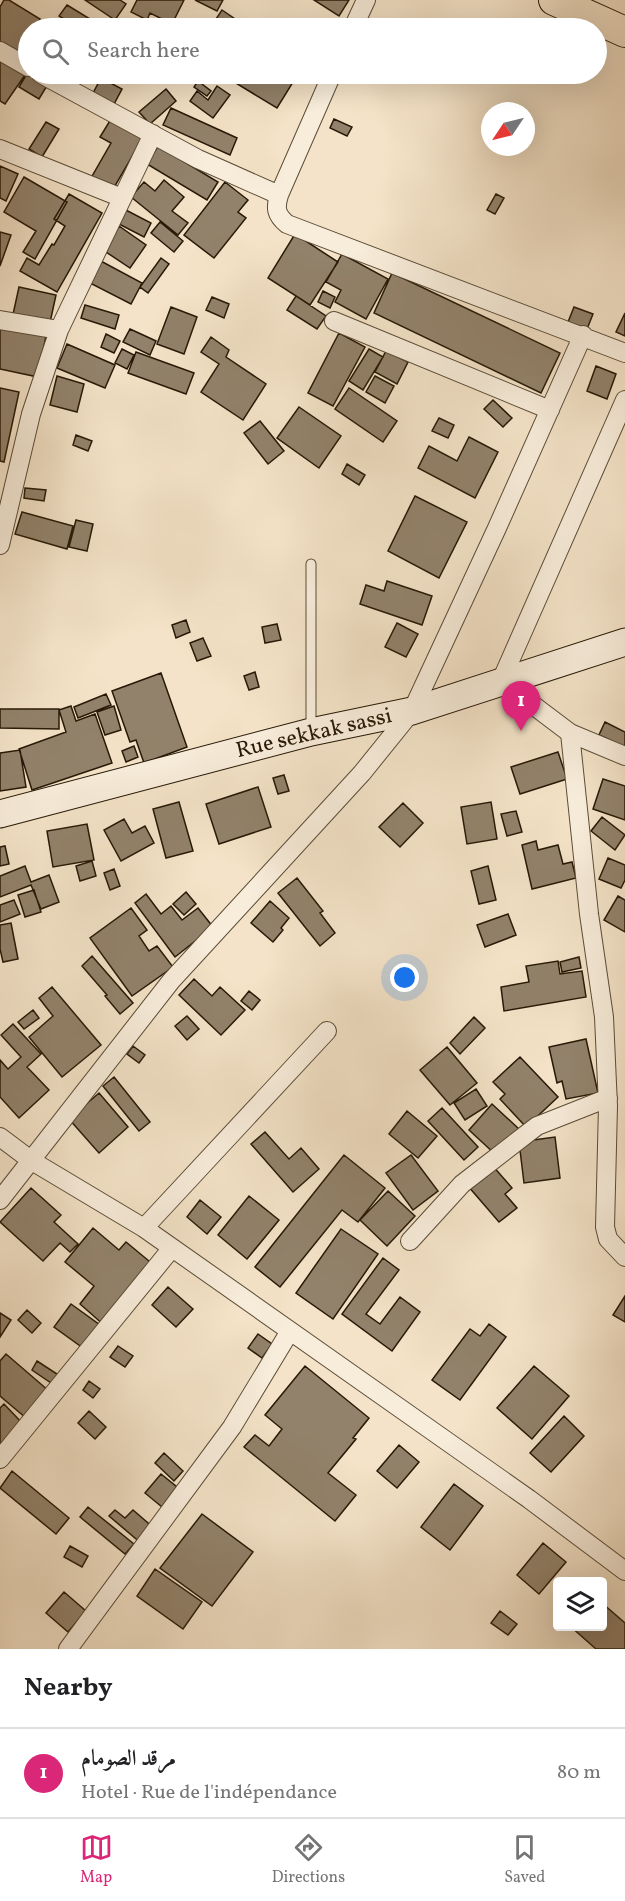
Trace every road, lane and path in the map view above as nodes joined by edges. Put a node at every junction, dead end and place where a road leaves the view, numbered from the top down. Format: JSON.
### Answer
{"nodes":[{"id":1,"x":366,"y":0,"type":"edge"},
{"id":2,"x":554,"y":0,"type":"edge"},
{"id":3,"x":358,"y":18,"type":"edge"},
{"id":4,"x":594,"y":18,"type":"edge"},
{"id":5,"x":607,"y":24,"type":"edge"},
{"id":6,"x":625,"y":32,"type":"edge"},
{"id":7,"x":0,"y":51,"type":"edge"},
{"id":8,"x":18,"y":61,"type":"edge"},
{"id":9,"x":60,"y":84,"type":"edge"},
{"id":10,"x":328,"y":84,"type":"edge"},
{"id":11,"x":153,"y":134,"type":"junction"},
{"id":12,"x":0,"y":149,"type":"edge"},
{"id":13,"x":279,"y":195,"type":"junction"},
{"id":14,"x":122,"y":198,"type":"junction"},
{"id":15,"x":0,"y":320,"type":"edge"},
{"id":16,"x":334,"y":321,"type":"dead end"},
{"id":17,"x":59,"y":330,"type":"junction"},
{"id":18,"x":583,"y":335,"type":"junction"},
{"id":19,"x":625,"y":353,"type":"edge"},
{"id":20,"x":625,"y":400,"type":"edge"},
{"id":21,"x":550,"y":410,"type":"junction"},
{"id":22,"x":0,"y":545,"type":"edge"},
{"id":23,"x":311,"y":564,"type":"dead end"},
{"id":24,"x":625,"y":642,"type":"edge"},
{"id":25,"x":501,"y":681,"type":"junction"},
{"id":26,"x":412,"y":711,"type":"junction"},
{"id":27,"x":311,"y":732,"type":"junction"},
{"id":28,"x":570,"y":733,"type":"junction"},
{"id":29,"x":625,"y":756,"type":"edge"},
{"id":30,"x":0,"y":814,"type":"edge"},
{"id":31,"x":327,"y":1031,"type":"dead end"},
{"id":32,"x":608,"y":1098,"type":"junction"},
{"id":33,"x":0,"y":1137,"type":"edge"},
{"id":34,"x":32,"y":1161,"type":"junction"},
{"id":35,"x":0,"y":1200,"type":"edge"},
{"id":36,"x":144,"y":1228,"type":"junction"},
{"id":37,"x":410,"y":1241,"type":"dead end"},
{"id":38,"x":172,"y":1248,"type":"junction"},
{"id":39,"x":625,"y":1257,"type":"edge"},
{"id":40,"x":290,"y":1331,"type":"junction"},
{"id":41,"x":0,"y":1459,"type":"edge"},
{"id":42,"x":625,"y":1571,"type":"edge"},
{"id":43,"x":68,"y":1649,"type":"edge"}],
"edges":[{"from":1,"to":3,"type":"street"},
{"from":2,"to":4,"type":"main road"},
{"from":5,"to":6,"type":"main road"},
{"from":7,"to":8,"type":"street"},
{"from":9,"to":11,"type":"street"},
{"from":10,"to":13,"type":"street"},
{"from":11,"to":13,"type":"street"},
{"from":11,"to":14,"type":"street"},
{"from":12,"to":14,"type":"street"},
{"from":13,"to":18,"type":"street"},
{"from":14,"to":17,"type":"street"},
{"from":15,"to":17,"type":"street"},
{"from":16,"to":21,"type":"street"},
{"from":17,"to":22,"type":"street"},
{"from":18,"to":19,"type":"street"},
{"from":18,"to":21,"type":"street"},
{"from":20,"to":25,"type":"street"},
{"from":21,"to":26,"type":"street"},
{"from":23,"to":27,"type":"lane"},
{"from":24,"to":25,"type":"street","name":"Rue sekkak sassi"},
{"from":25,"to":26,"type":"street","name":"Rue sekkak sassi"},
{"from":25,"to":28,"type":"street"},
{"from":26,"to":27,"type":"street","name":"Rue sekkak sassi"},
{"from":26,"to":34,"type":"street"},
{"from":27,"to":30,"type":"street","name":"Rue sekkak sassi"},
{"from":28,"to":29,"type":"street"},
{"from":28,"to":32,"type":"street"},
{"from":31,"to":36,"type":"street"},
{"from":32,"to":37,"type":"street"},
{"from":32,"to":39,"type":"street"},
{"from":33,"to":34,"type":"street"},
{"from":34,"to":35,"type":"street"},
{"from":34,"to":36,"type":"street"},
{"from":36,"to":38,"type":"street"},
{"from":38,"to":40,"type":"street"},
{"from":38,"to":41,"type":"street"},
{"from":40,"to":42,"type":"street"},
{"from":40,"to":43,"type":"street"}]}
